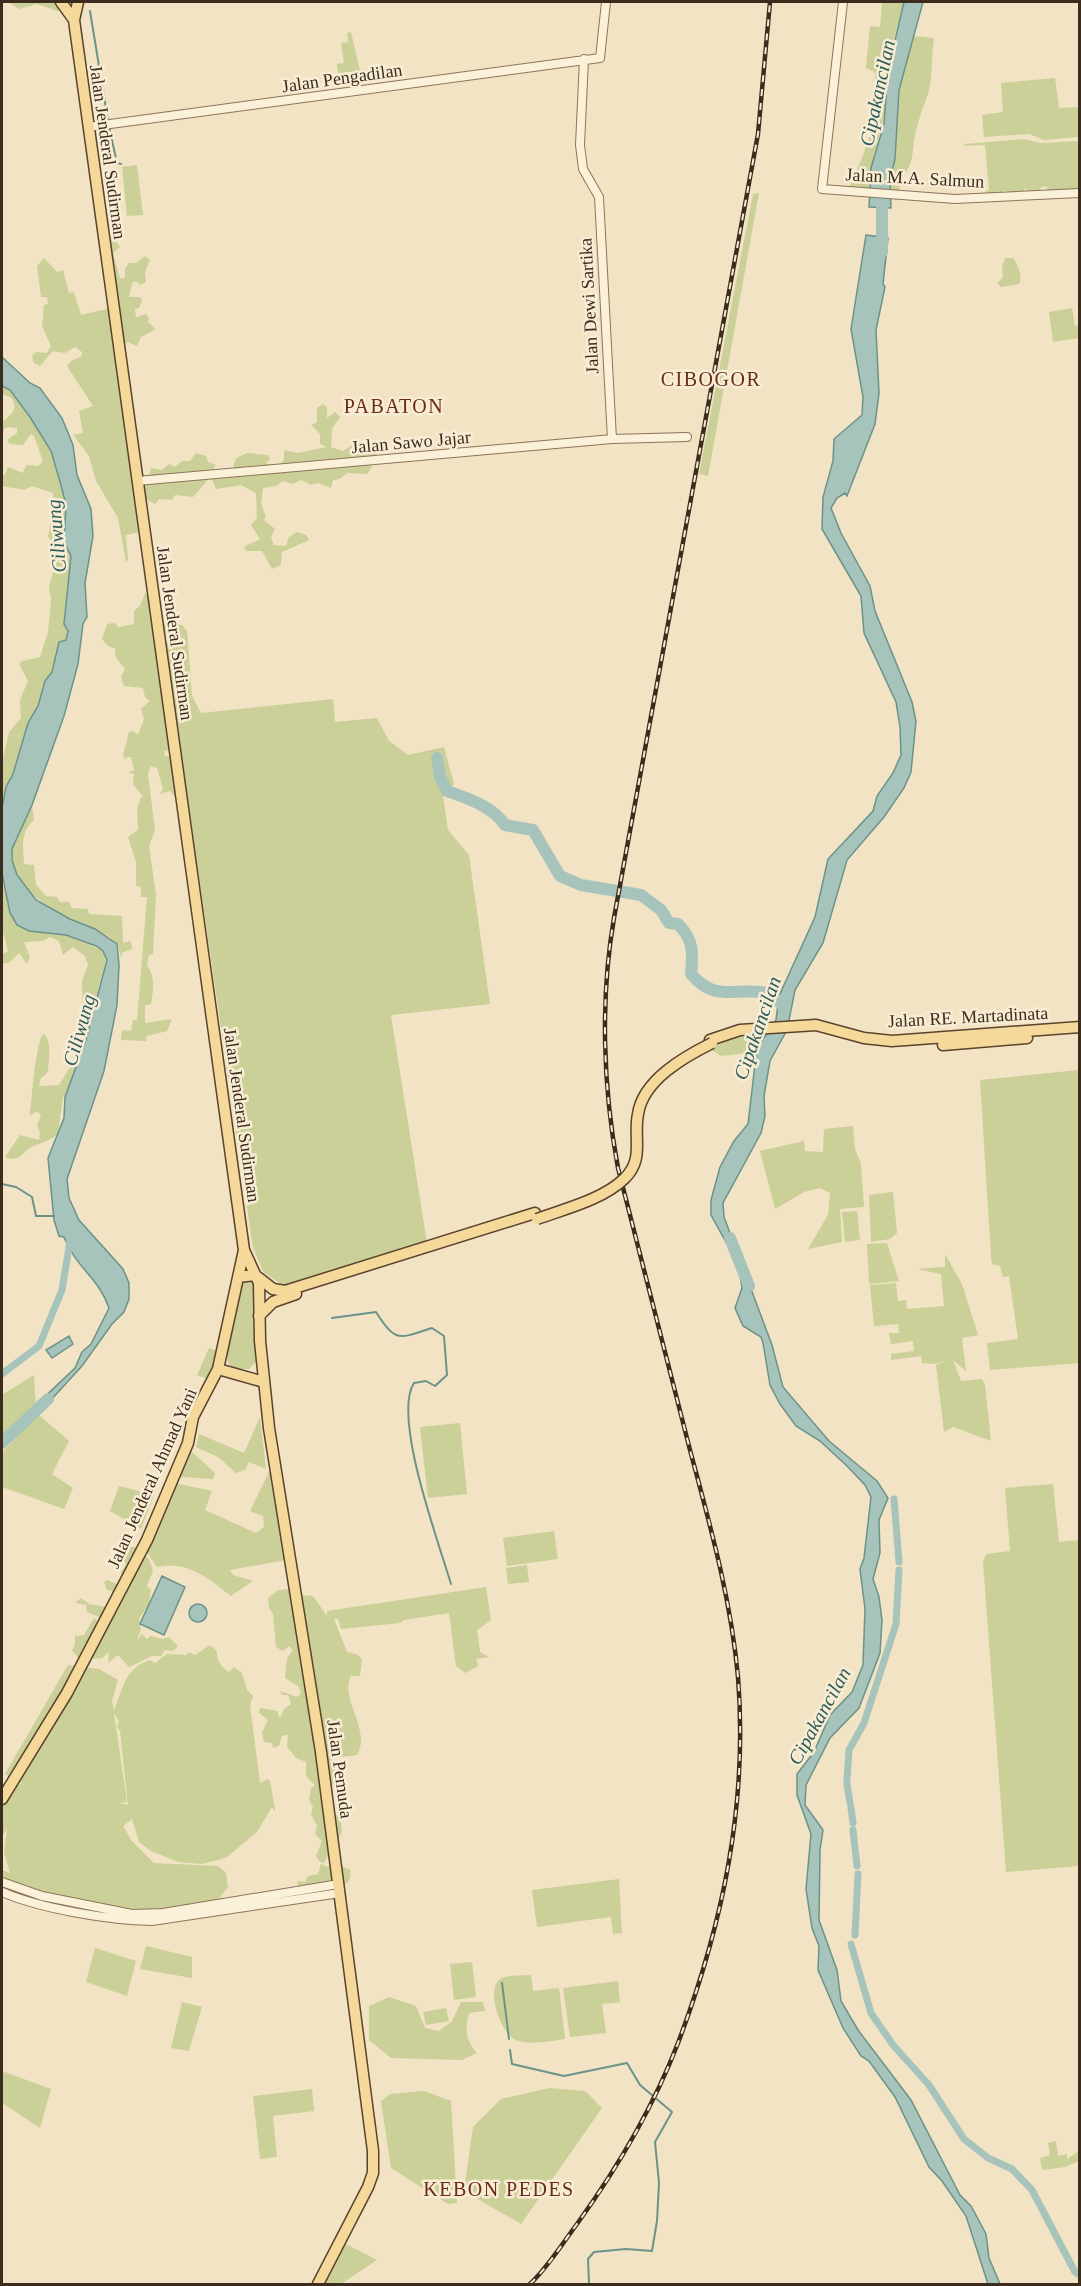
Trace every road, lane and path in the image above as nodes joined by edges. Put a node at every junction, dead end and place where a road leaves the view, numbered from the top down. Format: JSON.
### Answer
{"nodes":[{"id":1,"x":61,"y":2,"type":"edge"},
{"id":2,"x":78,"y":2,"type":"edge"},
{"id":3,"x":606,"y":2,"type":"edge"},
{"id":4,"x":843,"y":2,"type":"edge"},
{"id":5,"x":74,"y":20,"type":"junction"},
{"id":6,"x":584,"y":59,"type":"junction"},
{"id":7,"x":88,"y":127,"type":"junction"},
{"id":8,"x":1080,"y":193,"type":"edge"},
{"id":9,"x":687,"y":437,"type":"dead end"},
{"id":10,"x":612,"y":439,"type":"junction"},
{"id":11,"x":137,"y":481,"type":"junction"},
{"id":12,"x":1080,"y":1027,"type":"edge"},
{"id":13,"x":797,"y":1029,"type":"junction"},
{"id":14,"x":1080,"y":1033,"type":"edge"},
{"id":15,"x":433,"y":1249,"type":"junction"},
{"id":16,"x":244,"y":1250,"type":"junction"},
{"id":17,"x":238,"y":1277,"type":"junction"},
{"id":18,"x":257,"y":1277,"type":"junction"},
{"id":19,"x":259,"y":1316,"type":"junction"},
{"id":20,"x":218,"y":1369,"type":"junction"},
{"id":21,"x":264,"y":1382,"type":"junction"},
{"id":22,"x":2,"y":1799,"type":"edge"},
{"id":23,"x":2,"y":1882,"type":"edge"},
{"id":24,"x":339,"y":1888,"type":"junction"},
{"id":25,"x":2,"y":1892,"type":"edge"},
{"id":26,"x":41,"y":1900,"type":"junction"},
{"id":27,"x":318,"y":2284,"type":"edge"}],
"edges":[{"from":1,"to":5,"type":"main road"},
{"from":2,"to":5,"type":"main road"},
{"from":3,"to":6,"type":"street","name":"Jalan Pengadilan"},
{"from":4,"to":8,"type":"street","name":"Jalan M.A. Salmun"},
{"from":5,"to":7,"type":"main road","name":"Jalan Jenderal Sudirman"},
{"from":6,"to":7,"type":"street","name":"Jalan Pengadilan"},
{"from":6,"to":10,"type":"street","name":"Jalan Dewi Sartika"},
{"from":7,"to":11,"type":"main road","name":"Jalan Jenderal Sudirman"},
{"from":9,"to":10,"type":"street","name":"Jalan Sawo Jajar"},
{"from":10,"to":11,"type":"street","name":"Jalan Sawo Jajar"},
{"from":11,"to":16,"type":"main road","name":"Jalan Jenderal Sudirman"},
{"from":12,"to":13,"type":"main road","name":"Jalan RE. Martadinata"},
{"from":13,"to":14,"type":"main road","name":"Jalan RE. Martadinata"},
{"from":13,"to":15,"type":"main road","name":"Jalan RE. Martadinata","bridge":true},
{"from":15,"to":18,"type":"main road"},
{"from":15,"to":19,"type":"main road"},
{"from":16,"to":17,"type":"main road","name":"Jalan Jenderal Ahmad Yani"},
{"from":16,"to":18,"type":"main road","name":"Jalan Pemuda"},
{"from":17,"to":18,"type":"main road"},
{"from":17,"to":20,"type":"main road","name":"Jalan Jenderal Ahmad Yani"},
{"from":18,"to":19,"type":"main road","name":"Jalan Pemuda"},
{"from":19,"to":21,"type":"main road","name":"Jalan Pemuda"},
{"from":20,"to":21,"type":"main road"},
{"from":20,"to":22,"type":"main road","name":"Jalan Jenderal Ahmad Yani"},
{"from":21,"to":24,"type":"main road","name":"Jalan Pemuda"},
{"from":23,"to":26,"type":"street"},
{"from":24,"to":26,"type":"street"},
{"from":24,"to":27,"type":"main road","name":"Jalan Pemuda"},
{"from":25,"to":26,"type":"street"}]}
